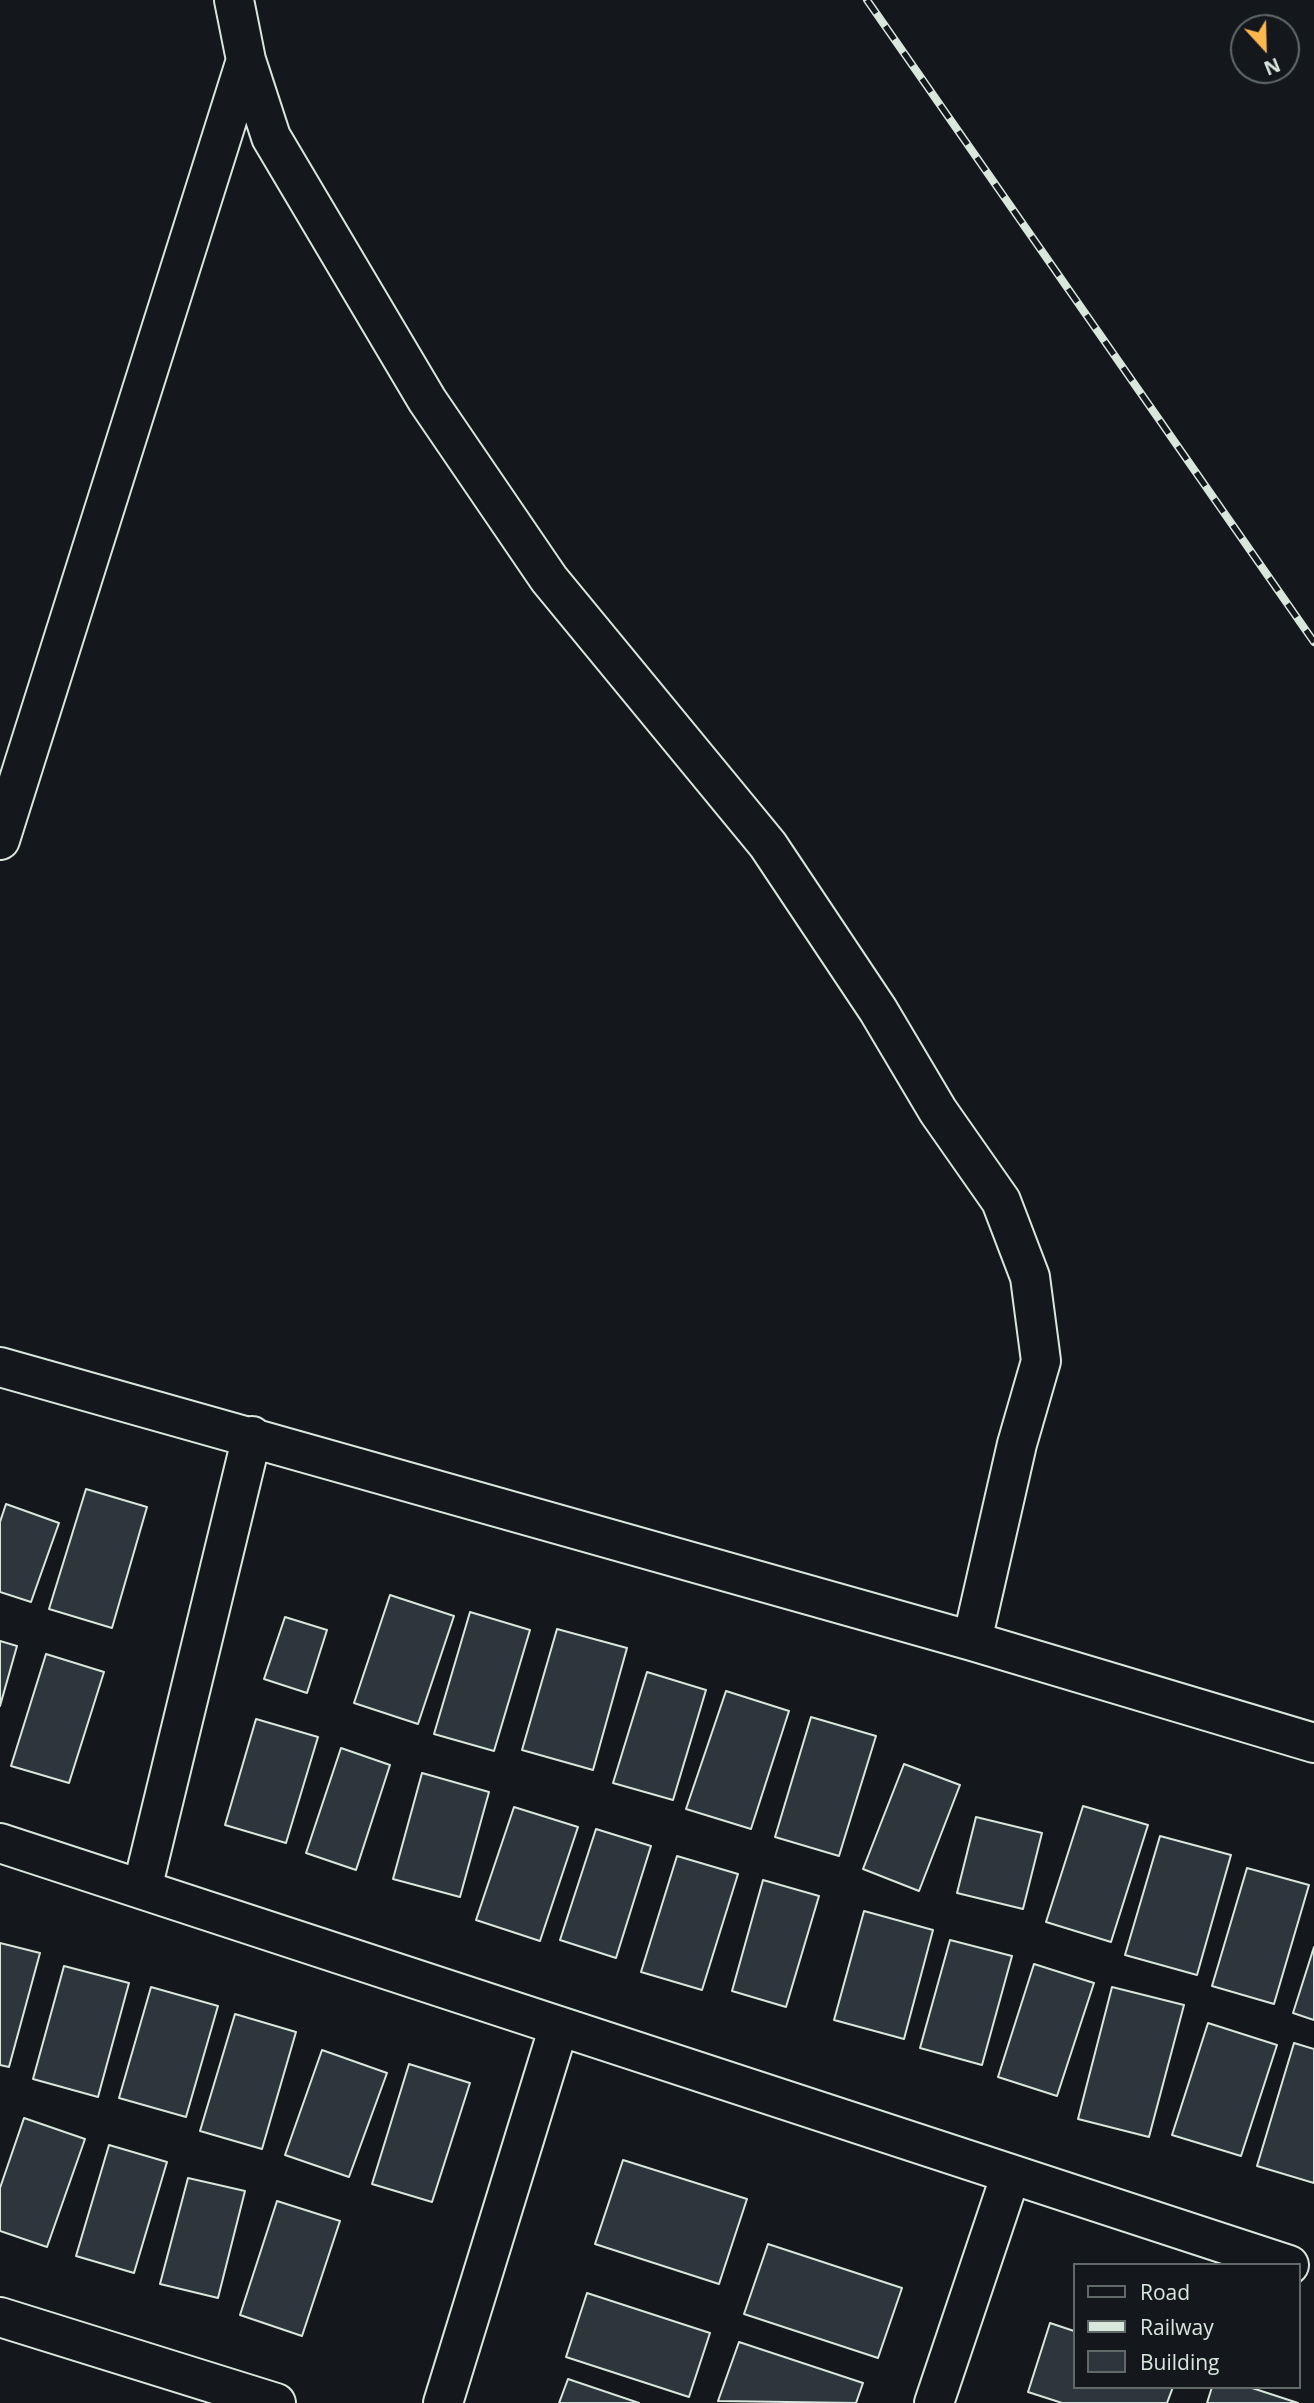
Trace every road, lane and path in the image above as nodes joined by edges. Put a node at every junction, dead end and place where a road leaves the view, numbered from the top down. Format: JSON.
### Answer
{"nodes":[{"id":1,"x":234,"y":0,"type":"edge"},
{"id":2,"x":246,"y":60,"type":"junction"},
{"id":3,"x":0,"y":840,"type":"edge"},
{"id":4,"x":0,"y":1367,"type":"edge"},
{"id":5,"x":252,"y":1436,"type":"junction"},
{"id":6,"x":972,"y":1641,"type":"junction"},
{"id":7,"x":1314,"y":1742,"type":"edge"},
{"id":8,"x":0,"y":1843,"type":"edge"},
{"id":9,"x":142,"y":1889,"type":"junction"},
{"id":10,"x":559,"y":2026,"type":"junction"},
{"id":11,"x":1011,"y":2174,"type":"junction"},
{"id":12,"x":1283,"y":2263,"type":"edge"},
{"id":13,"x":0,"y":2317,"type":"edge"},
{"id":14,"x":276,"y":2403,"type":"edge"},
{"id":15,"x":443,"y":2403,"type":"edge"},
{"id":16,"x":934,"y":2403,"type":"edge"}],
"edges":[{"from":1,"to":2,"type":"street"},
{"from":2,"to":3,"type":"street"},
{"from":2,"to":6,"type":"street"},
{"from":4,"to":5,"type":"street"},
{"from":5,"to":6,"type":"street"},
{"from":5,"to":9,"type":"street"},
{"from":6,"to":7,"type":"street"},
{"from":8,"to":9,"type":"street"},
{"from":9,"to":10,"type":"street"},
{"from":10,"to":11,"type":"street"},
{"from":10,"to":15,"type":"street"},
{"from":11,"to":12,"type":"street"},
{"from":11,"to":16,"type":"street"},
{"from":13,"to":14,"type":"street"}]}
